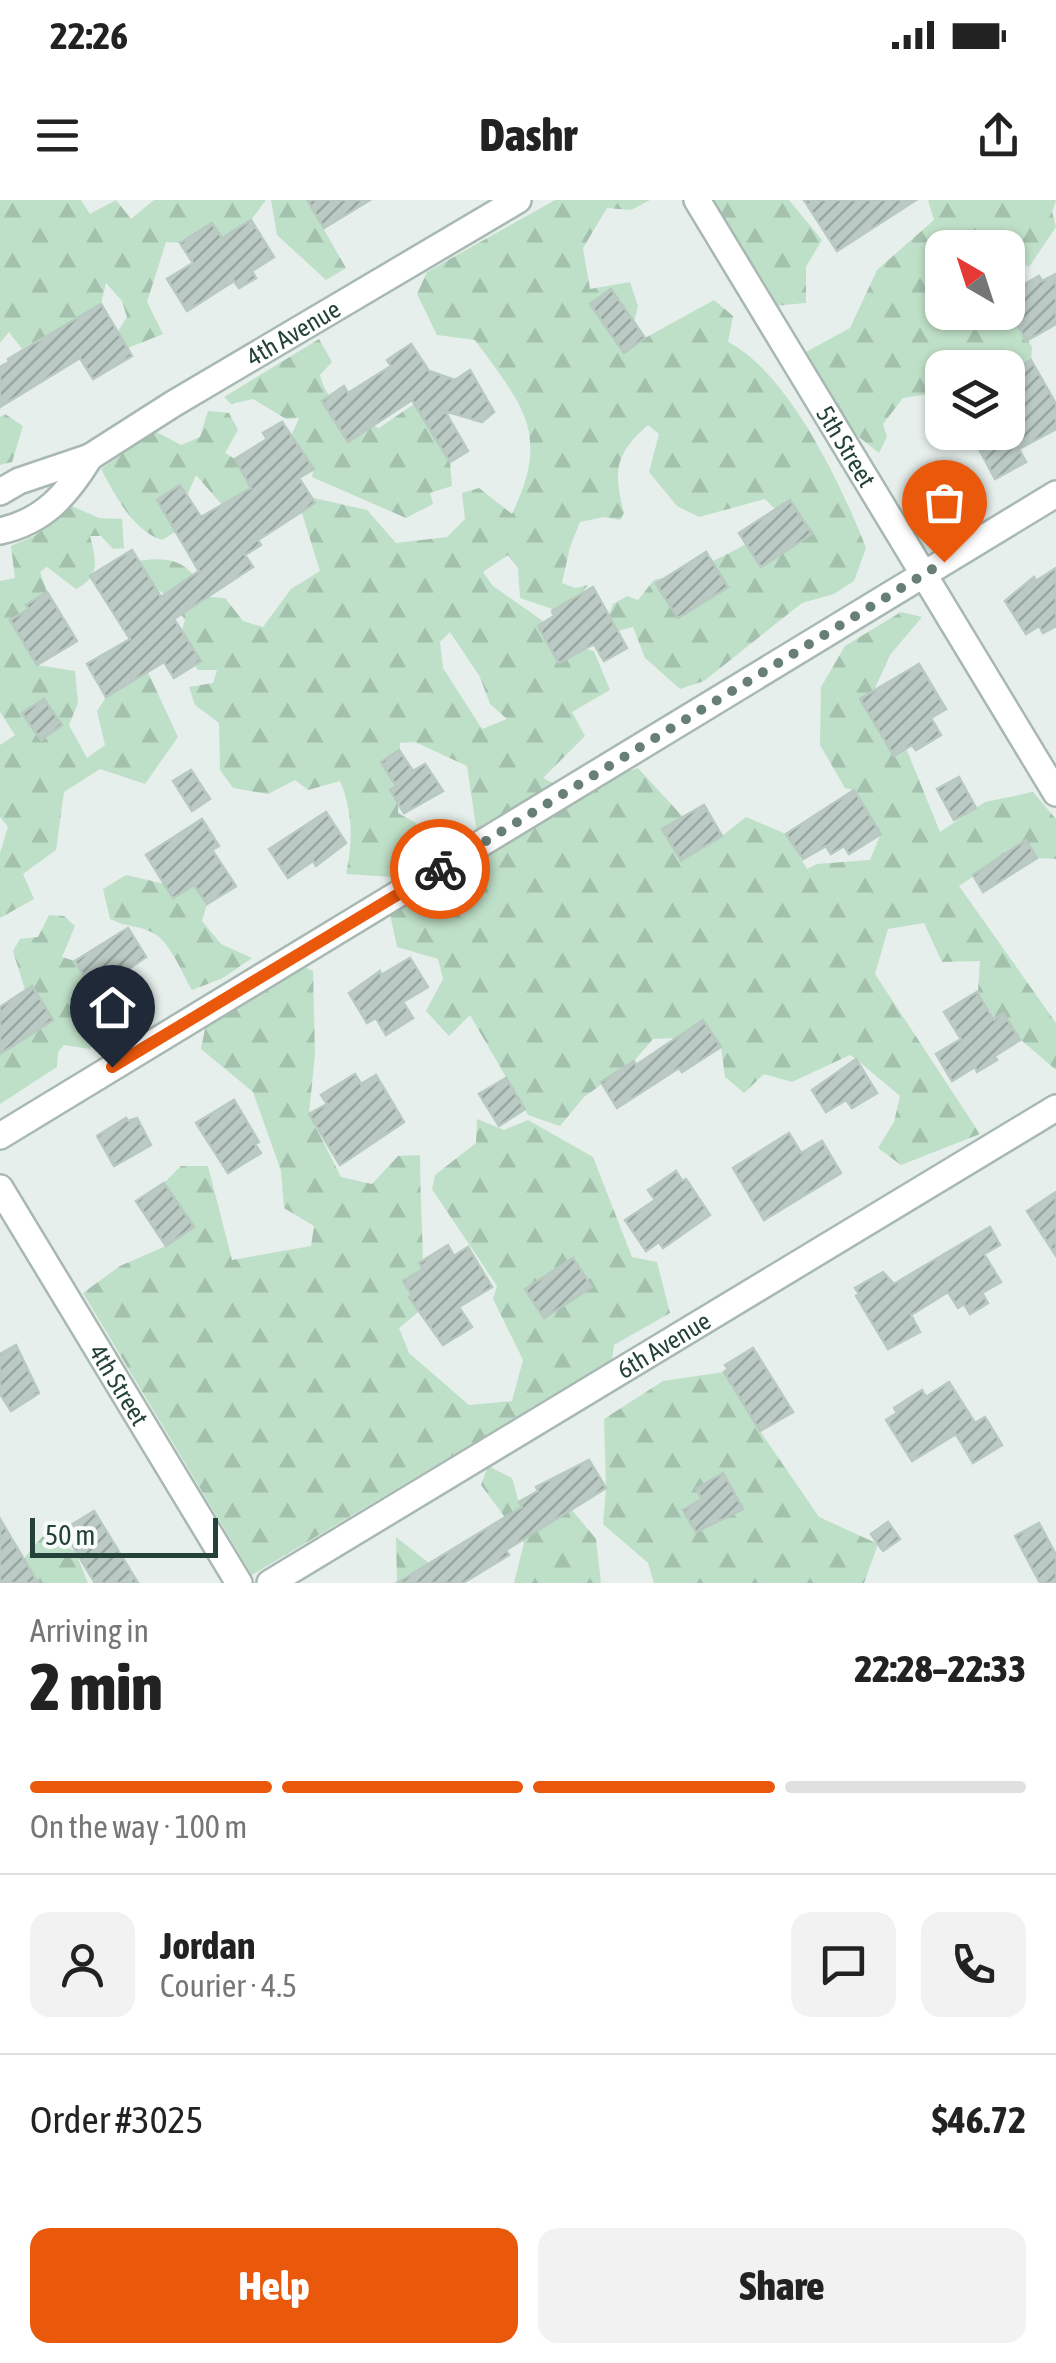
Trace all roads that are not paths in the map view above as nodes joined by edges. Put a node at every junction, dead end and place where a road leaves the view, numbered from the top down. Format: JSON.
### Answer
{"nodes":[{"id":1,"x":696,"y":200,"type":"edge"},
{"id":2,"x":506,"y":204,"type":"edge"},
{"id":3,"x":90,"y":457,"type":"junction"},
{"id":4,"x":0,"y":492,"type":"edge"},
{"id":5,"x":1056,"y":494,"type":"edge"},
{"id":6,"x":0,"y":531,"type":"edge"},
{"id":7,"x":923,"y":575,"type":"junction"},
{"id":8,"x":1056,"y":793,"type":"edge"},
{"id":9,"x":1056,"y":1108,"type":"edge"},
{"id":10,"x":0,"y":1136,"type":"edge"},
{"id":11,"x":0,"y":1188,"type":"edge"},
{"id":12,"x":239,"y":1583,"type":"edge"},
{"id":13,"x":270,"y":1583,"type":"edge"}],
"edges":[{"from":1,"to":7,"type":"street","name":"5th Street"},
{"from":2,"to":3,"type":"street","name":"4th Avenue"},
{"from":3,"to":4,"type":"street","name":"4th Avenue"},
{"from":3,"to":6,"type":"street","name":"4th Avenue"},
{"from":5,"to":7,"type":"street"},
{"from":7,"to":8,"type":"street","name":"5th Street"},
{"from":7,"to":10,"type":"street"},
{"from":9,"to":13,"type":"street","name":"6th Avenue"},
{"from":11,"to":12,"type":"street","name":"4th Street"}]}
